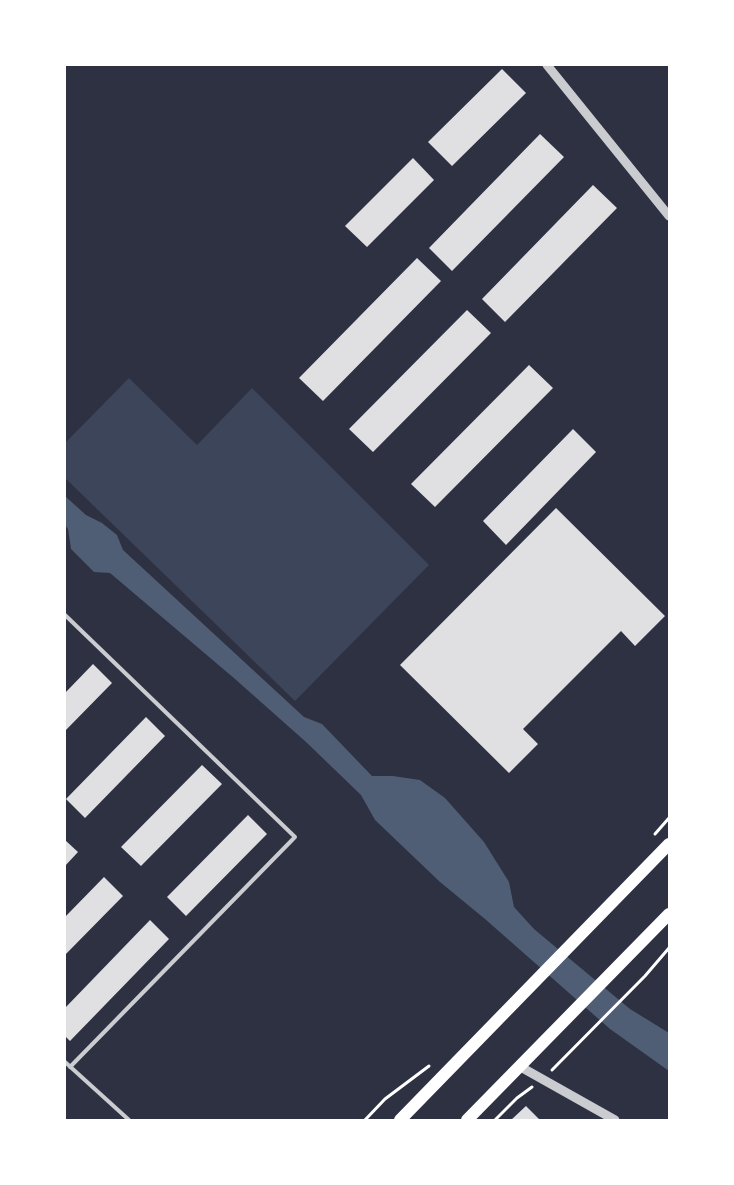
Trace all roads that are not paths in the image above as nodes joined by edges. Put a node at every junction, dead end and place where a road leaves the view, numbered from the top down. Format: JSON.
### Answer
{"nodes":[{"id":1,"x":547,"y":65,"type":"edge"},
{"id":2,"x":669,"y":216,"type":"edge"},
{"id":3,"x":65,"y":615,"type":"edge"},
{"id":4,"x":669,"y":844,"type":"edge"},
{"id":5,"x":669,"y":914,"type":"edge"},
{"id":6,"x":65,"y":1062,"type":"edge"},
{"id":7,"x":70,"y":1066,"type":"junction"},
{"id":8,"x":519,"y":1066,"type":"junction"},
{"id":9,"x":129,"y":1120,"type":"edge"},
{"id":10,"x":400,"y":1120,"type":"edge"},
{"id":11,"x":467,"y":1120,"type":"edge"},
{"id":12,"x":615,"y":1120,"type":"edge"}],
"edges":[{"from":1,"to":2,"type":"street"},
{"from":3,"to":7,"type":"lane"},
{"from":4,"to":10,"type":"main road"},
{"from":5,"to":8,"type":"main road"},
{"from":6,"to":7,"type":"lane"},
{"from":7,"to":9,"type":"lane"},
{"from":8,"to":11,"type":"main road"},
{"from":8,"to":12,"type":"street"}]}
